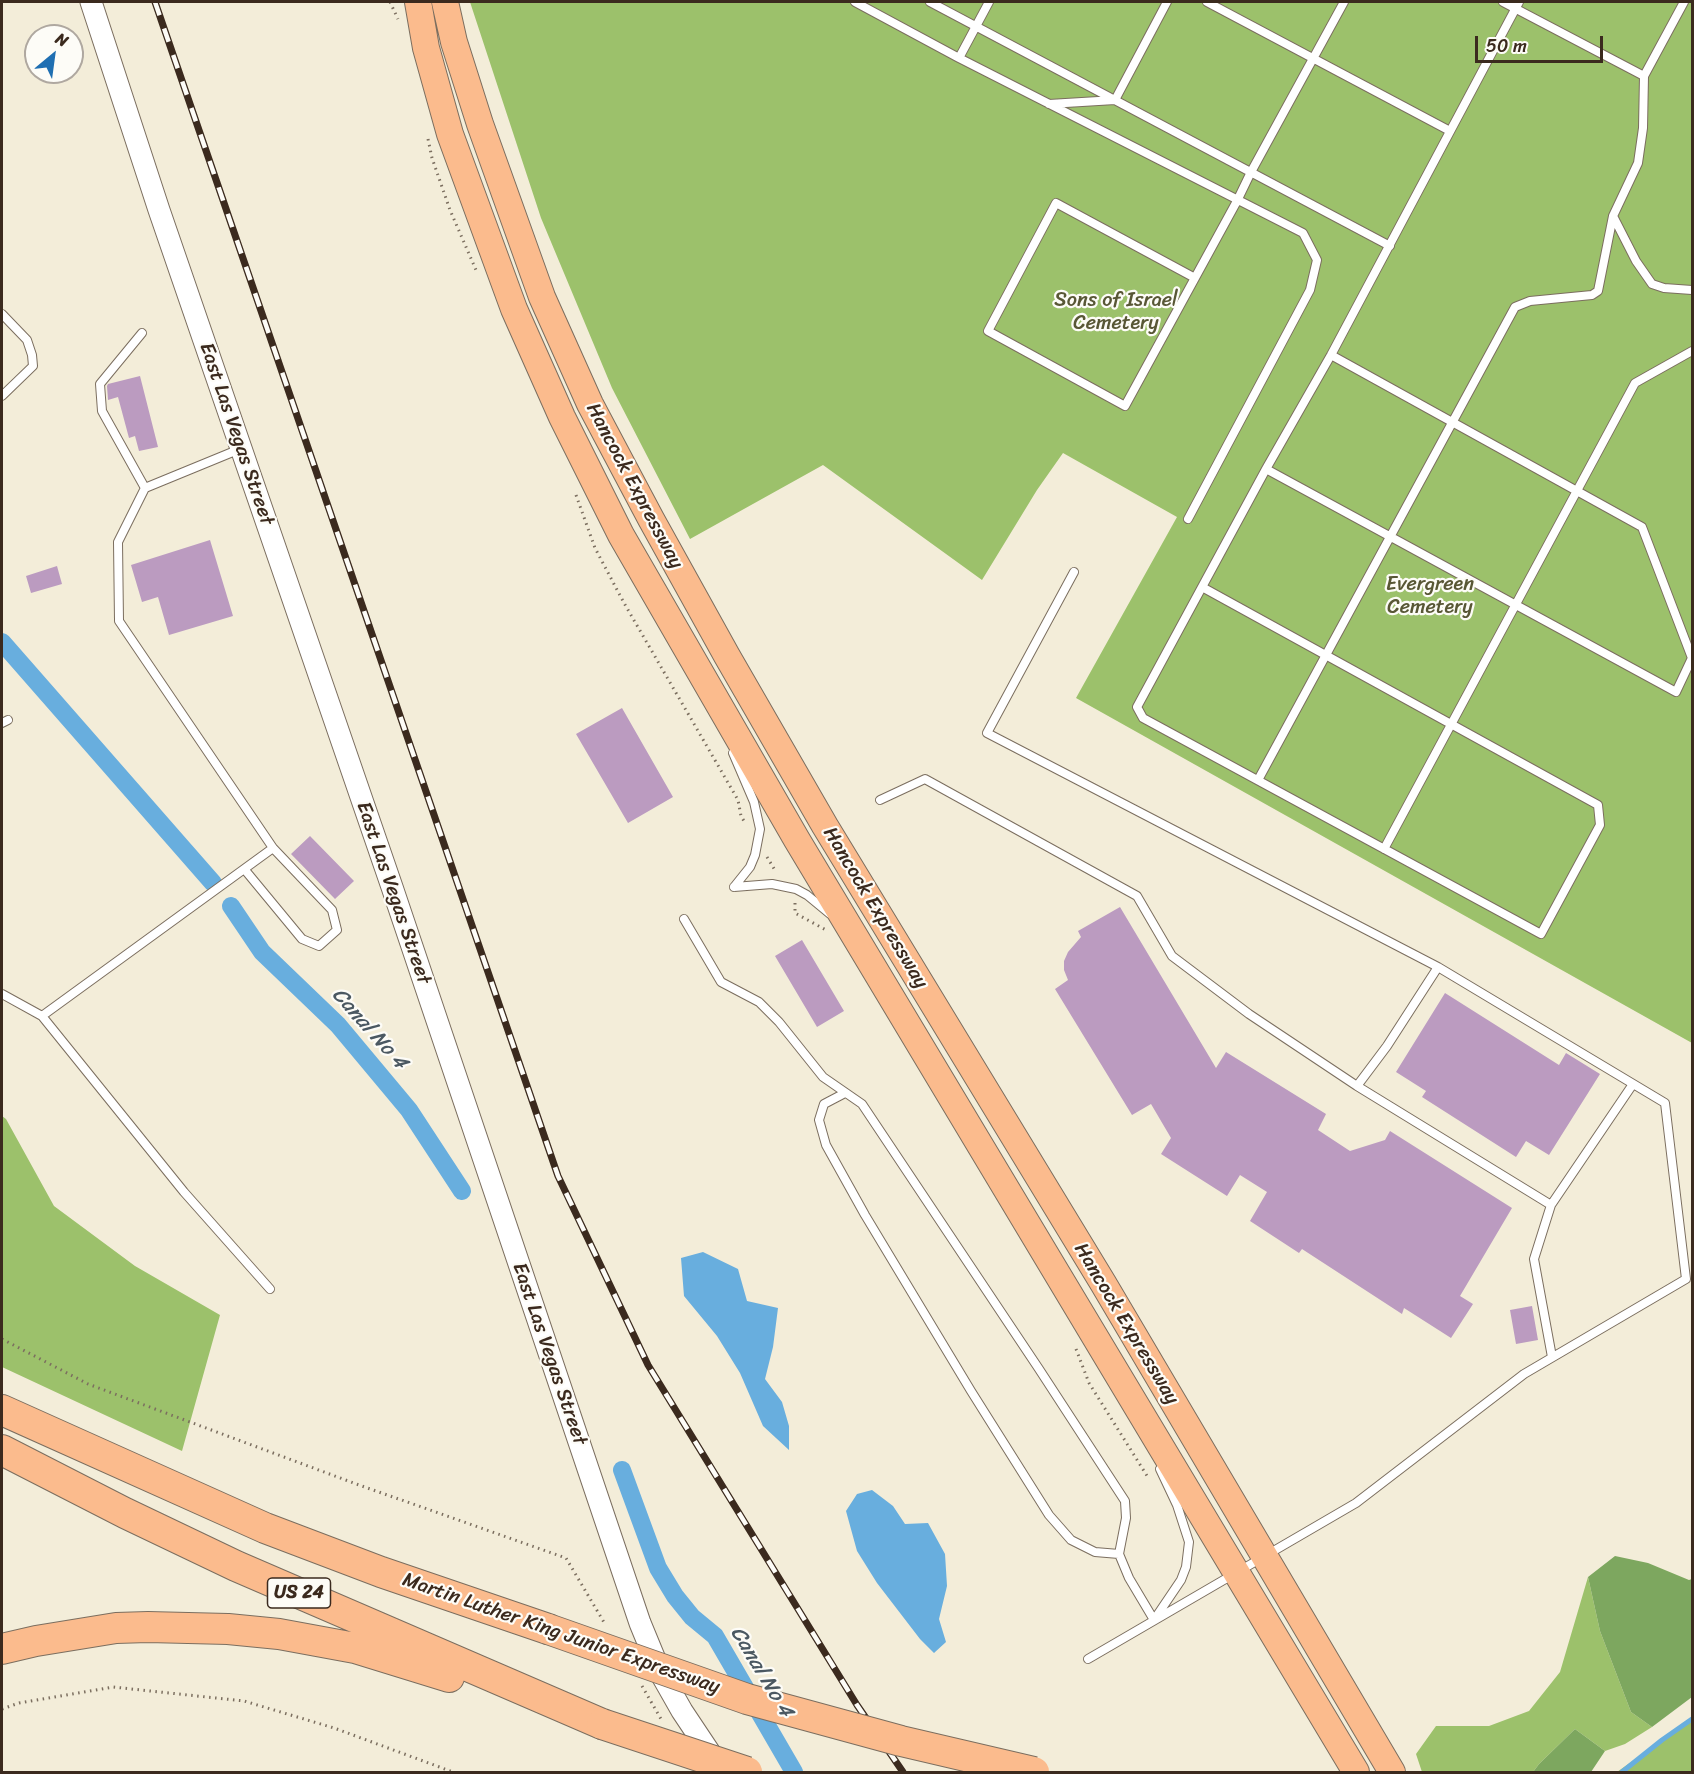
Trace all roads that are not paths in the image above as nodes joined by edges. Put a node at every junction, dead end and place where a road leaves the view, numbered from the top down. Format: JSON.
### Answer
{"nodes":[{"id":1,"x":91,"y":2,"type":"edge"},
{"id":2,"x":418,"y":2,"type":"edge"},
{"id":3,"x":445,"y":2,"type":"edge"},
{"id":4,"x":855,"y":2,"type":"edge"},
{"id":5,"x":930,"y":2,"type":"edge"},
{"id":6,"x":989,"y":2,"type":"edge"},
{"id":7,"x":1167,"y":2,"type":"edge"},
{"id":8,"x":1207,"y":2,"type":"edge"},
{"id":9,"x":1344,"y":2,"type":"edge"},
{"id":10,"x":1503,"y":2,"type":"edge"},
{"id":11,"x":1684,"y":2,"type":"edge"},
{"id":12,"x":1518,"y":5,"type":"edge"},
{"id":13,"x":976,"y":26,"type":"junction"},
{"id":14,"x":958,"y":58,"type":"junction"},
{"id":15,"x":1314,"y":58,"type":"junction"},
{"id":16,"x":1644,"y":76,"type":"junction"},
{"id":17,"x":1115,"y":100,"type":"junction"},
{"id":18,"x":1048,"y":104,"type":"junction"},
{"id":19,"x":1450,"y":132,"type":"junction"},
{"id":20,"x":1251,"y":172,"type":"junction"},
{"id":21,"x":1237,"y":201,"type":"junction"},
{"id":22,"x":1613,"y":216,"type":"junction"},
{"id":23,"x":1389,"y":246,"type":"junction"},
{"id":24,"x":1195,"y":278,"type":"junction"},
{"id":25,"x":1692,"y":290,"type":"edge"},
{"id":26,"x":2,"y":314,"type":"edge"},
{"id":27,"x":142,"y":333,"type":"dead end"},
{"id":28,"x":1692,"y":351,"type":"edge"},
{"id":29,"x":1331,"y":355,"type":"junction"},
{"id":30,"x":2,"y":396,"type":"edge"},
{"id":31,"x":1452,"y":422,"type":"junction"},
{"id":32,"x":241,"y":448,"type":"junction"},
{"id":33,"x":1266,"y":470,"type":"junction"},
{"id":34,"x":145,"y":488,"type":"junction"},
{"id":35,"x":1577,"y":491,"type":"junction"},
{"id":36,"x":1188,"y":519,"type":"dead end"},
{"id":37,"x":1389,"y":537,"type":"junction"},
{"id":38,"x":1074,"y":572,"type":"dead end"},
{"id":39,"x":1202,"y":587,"type":"junction"},
{"id":40,"x":1515,"y":605,"type":"junction"},
{"id":41,"x":1325,"y":655,"type":"junction"},
{"id":42,"x":697,"y":668,"type":"junction"},
{"id":43,"x":1451,"y":724,"type":"junction"},
{"id":44,"x":1258,"y":780,"type":"junction"},
{"id":45,"x":880,"y":800,"type":"dead end"},
{"id":46,"x":273,"y":848,"type":"junction"},
{"id":47,"x":1384,"y":849,"type":"junction"},
{"id":48,"x":245,"y":870,"type":"junction"},
{"id":49,"x":684,"y":919,"type":"dead end"},
{"id":50,"x":863,"y":950,"type":"junction"},
{"id":51,"x":1438,"y":967,"type":"junction"},
{"id":52,"x":2,"y":994,"type":"edge"},
{"id":53,"x":42,"y":1016,"type":"junction"},
{"id":54,"x":1634,"y":1084,"type":"junction"},
{"id":55,"x":1357,"y":1086,"type":"junction"},
{"id":56,"x":846,"y":1093,"type":"junction"},
{"id":57,"x":1551,"y":1205,"type":"junction"},
{"id":58,"x":270,"y":1289,"type":"dead end"},
{"id":59,"x":1552,"y":1357,"type":"junction"},
{"id":60,"x":1116,"y":1373,"type":"junction"},
{"id":61,"x":2,"y":1402,"type":"edge"},
{"id":62,"x":2,"y":1410,"type":"edge"},
{"id":63,"x":2,"y":1450,"type":"edge"},
{"id":64,"x":1154,"y":1454,"type":"dead end"},
{"id":65,"x":102,"y":1456,"type":"junction"},
{"id":66,"x":1158,"y":1464,"type":"dead end"},
{"id":67,"x":1119,"y":1554,"type":"junction"},
{"id":68,"x":1263,"y":1557,"type":"junction"},
{"id":69,"x":1236,"y":1572,"type":"junction"},
{"id":70,"x":1155,"y":1620,"type":"junction"},
{"id":71,"x":2,"y":1649,"type":"edge"},
{"id":72,"x":1088,"y":1659,"type":"dead end"},
{"id":73,"x":602,"y":1724,"type":"junction"},
{"id":74,"x":723,"y":1773,"type":"edge"},
{"id":75,"x":747,"y":1773,"type":"edge"},
{"id":76,"x":1034,"y":1773,"type":"edge"},
{"id":77,"x":1356,"y":1773,"type":"edge"},
{"id":78,"x":1392,"y":1773,"type":"edge"}],
"edges":[{"from":1,"to":32,"type":"street","name":"East Las Vegas Street"},
{"from":2,"to":42,"type":"main road","name":"Hancock Expressway"},
{"from":3,"to":68,"type":"main road","name":"Hancock Expressway"},
{"from":4,"to":14,"type":"lane"},
{"from":5,"to":13,"type":"lane"},
{"from":6,"to":13,"type":"lane"},
{"from":7,"to":17,"type":"lane"},
{"from":8,"to":15,"type":"lane"},
{"from":9,"to":15,"type":"lane"},
{"from":10,"to":12,"type":"lane"},
{"from":11,"to":16,"type":"lane"},
{"from":12,"to":16,"type":"lane"},
{"from":12,"to":19,"type":"lane"},
{"from":13,"to":14,"type":"lane"},
{"from":13,"to":17,"type":"lane"},
{"from":14,"to":18,"type":"lane"},
{"from":15,"to":19,"type":"lane"},
{"from":15,"to":20,"type":"lane"},
{"from":16,"to":22,"type":"lane"},
{"from":17,"to":18,"type":"lane"},
{"from":17,"to":20,"type":"lane"},
{"from":18,"to":21,"type":"lane"},
{"from":19,"to":23,"type":"lane"},
{"from":20,"to":21,"type":"lane"},
{"from":20,"to":23,"type":"lane"},
{"from":21,"to":24,"type":"lane"},
{"from":21,"to":36,"type":"lane"},
{"from":22,"to":25,"type":"lane"},
{"from":22,"to":31,"type":"lane"},
{"from":23,"to":29,"type":"lane"},
{"from":24,"to":24,"type":"lane"},
{"from":26,"to":30,"type":"lane"},
{"from":27,"to":34,"type":"lane"},
{"from":28,"to":35,"type":"lane"},
{"from":29,"to":31,"type":"lane"},
{"from":29,"to":33,"type":"lane"},
{"from":31,"to":35,"type":"lane"},
{"from":31,"to":37,"type":"lane"},
{"from":32,"to":34,"type":"lane"},
{"from":32,"to":74,"type":"street","name":"East Las Vegas Street"},
{"from":33,"to":37,"type":"lane"},
{"from":33,"to":39,"type":"lane"},
{"from":34,"to":46,"type":"lane"},
{"from":35,"to":40,"type":"lane"},
{"from":35,"to":40,"type":"lane"},
{"from":37,"to":40,"type":"lane"},
{"from":37,"to":41,"type":"lane"},
{"from":38,"to":51,"type":"lane"},
{"from":39,"to":41,"type":"lane"},
{"from":39,"to":44,"type":"lane"},
{"from":40,"to":43,"type":"lane"},
{"from":41,"to":43,"type":"lane"},
{"from":41,"to":44,"type":"lane"},
{"from":42,"to":50,"type":"main road","name":"Hancock Expressway"},
{"from":42,"to":50,"type":"lane"},
{"from":43,"to":47,"type":"lane"},
{"from":43,"to":47,"type":"lane"},
{"from":44,"to":47,"type":"lane"},
{"from":45,"to":55,"type":"lane"},
{"from":46,"to":48,"type":"lane"},
{"from":46,"to":48,"type":"lane"},
{"from":48,"to":53,"type":"lane"},
{"from":49,"to":56,"type":"lane"},
{"from":50,"to":60,"type":"main road","name":"Hancock Expressway"},
{"from":51,"to":54,"type":"lane"},
{"from":51,"to":55,"type":"lane"},
{"from":52,"to":53,"type":"lane"},
{"from":53,"to":58,"type":"lane"},
{"from":54,"to":57,"type":"lane"},
{"from":54,"to":59,"type":"lane"},
{"from":55,"to":57,"type":"lane"},
{"from":56,"to":67,"type":"lane"},
{"from":56,"to":67,"type":"lane"},
{"from":57,"to":59,"type":"lane"},
{"from":59,"to":68,"type":"lane"},
{"from":60,"to":64,"type":"lane"},
{"from":60,"to":69,"type":"main road","name":"Hancock Expressway"},
{"from":61,"to":65,"type":"highway","number":"US 24"},
{"from":62,"to":65,"type":"highway"},
{"from":63,"to":73,"type":"highway","number":"US 24"},
{"from":65,"to":76,"type":"highway","name":"Martin Luther King Junior Expressway","number":"US 24","bridge":true},
{"from":66,"to":70,"type":"lane"},
{"from":67,"to":70,"type":"lane"},
{"from":68,"to":69,"type":"lane"},
{"from":68,"to":78,"type":"main road","name":"Hancock Expressway"},
{"from":69,"to":70,"type":"lane"},
{"from":69,"to":77,"type":"main road","name":"Hancock Expressway"},
{"from":70,"to":72,"type":"lane"},
{"from":71,"to":73,"type":"highway"},
{"from":73,"to":75,"type":"highway","number":"US 24","bridge":true}]}
